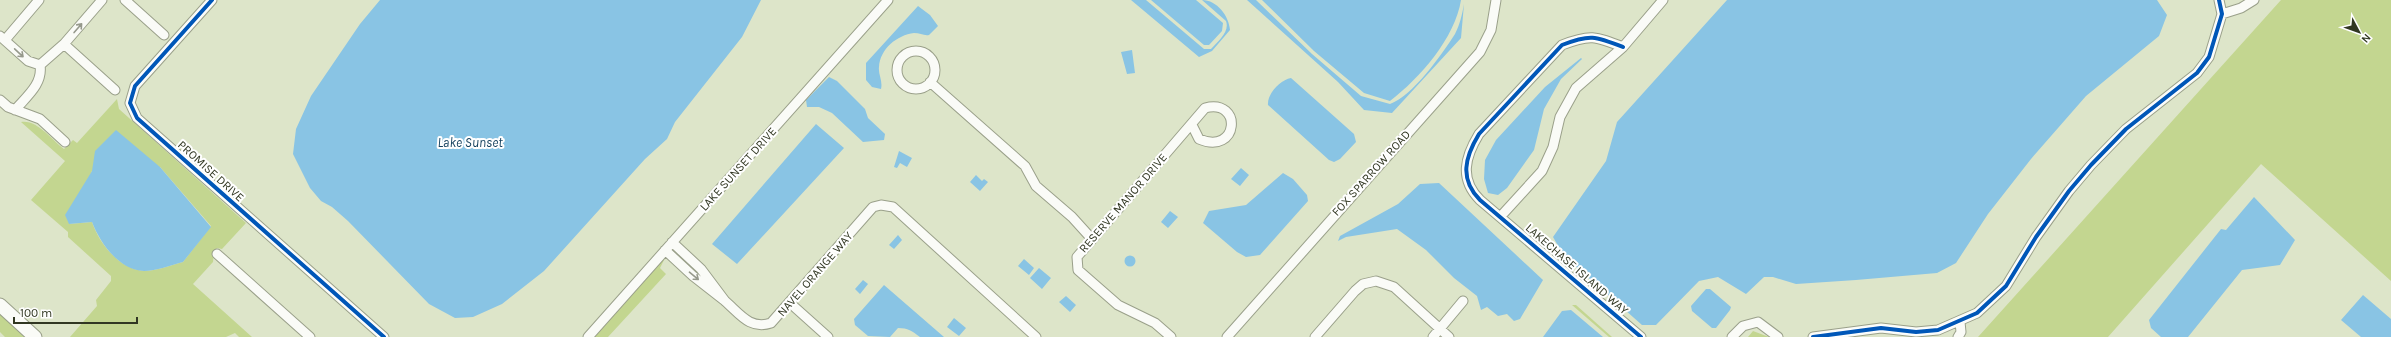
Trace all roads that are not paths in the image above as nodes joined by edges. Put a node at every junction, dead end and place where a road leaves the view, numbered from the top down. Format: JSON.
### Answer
{"nodes":[{"id":1,"x":39,"y":0,"type":"edge"},
{"id":2,"x":102,"y":0,"type":"edge"},
{"id":3,"x":126,"y":0,"type":"edge"},
{"id":4,"x":212,"y":0,"type":"edge"},
{"id":5,"x":888,"y":0,"type":"edge"},
{"id":6,"x":1496,"y":0,"type":"edge"},
{"id":7,"x":2219,"y":0,"type":"edge"},
{"id":8,"x":2254,"y":0,"type":"edge"},
{"id":9,"x":1661,"y":1,"type":"edge"},
{"id":10,"x":2222,"y":14,"type":"junction"},
{"id":11,"x":164,"y":35,"type":"dead end"},
{"id":12,"x":2,"y":38,"type":"edge"},
{"id":13,"x":64,"y":44,"type":"junction"},
{"id":14,"x":1623,"y":47,"type":"junction"},
{"id":15,"x":40,"y":65,"type":"junction"},
{"id":16,"x":930,"y":82,"type":"junction"},
{"id":17,"x":115,"y":90,"type":"dead end"},
{"id":18,"x":0,"y":100,"type":"edge"},
{"id":19,"x":15,"y":110,"type":"junction"},
{"id":20,"x":1192,"y":125,"type":"junction"},
{"id":21,"x":65,"y":142,"type":"dead end"},
{"id":22,"x":1501,"y":216,"type":"junction"},
{"id":23,"x":1091,"y":238,"type":"junction"},
{"id":24,"x":672,"y":242,"type":"junction"},
{"id":25,"x":665,"y":250,"type":"junction"},
{"id":26,"x":217,"y":254,"type":"dead end"},
{"id":27,"x":725,"y":300,"type":"junction"},
{"id":28,"x":1463,"y":301,"type":"dead end"},
{"id":29,"x":790,"y":303,"type":"junction"},
{"id":30,"x":0,"y":305,"type":"edge"},
{"id":31,"x":1960,"y":322,"type":"junction"},
{"id":32,"x":1440,"y":329,"type":"junction"},
{"id":33,"x":1940,"y":334,"type":"edge"},
{"id":34,"x":35,"y":337,"type":"edge"},
{"id":35,"x":310,"y":337,"type":"edge"},
{"id":36,"x":384,"y":337,"type":"edge"},
{"id":37,"x":588,"y":337,"type":"edge"},
{"id":38,"x":828,"y":337,"type":"edge"},
{"id":39,"x":1036,"y":337,"type":"edge"},
{"id":40,"x":1171,"y":337,"type":"edge"},
{"id":41,"x":1227,"y":337,"type":"edge"},
{"id":42,"x":1315,"y":337,"type":"edge"},
{"id":43,"x":1433,"y":337,"type":"edge"},
{"id":44,"x":1449,"y":337,"type":"edge"},
{"id":45,"x":1640,"y":337,"type":"edge"},
{"id":46,"x":1732,"y":337,"type":"edge"},
{"id":47,"x":1778,"y":337,"type":"edge"},
{"id":48,"x":1813,"y":337,"type":"edge"},
{"id":49,"x":1958,"y":337,"type":"edge"}],
"edges":[{"from":1,"to":12,"type":"street"},
{"from":13,"to":2,"type":"street","one_way":true},
{"from":3,"to":11,"type":"street"},
{"from":4,"to":36,"type":"street","name":"PROMISE DRIVE"},
{"from":5,"to":24,"type":"street","name":"LAKE SUNSET DRIVE"},
{"from":6,"to":41,"type":"street","name":"FOX SPARROW ROAD"},
{"from":7,"to":10,"type":"street"},
{"from":8,"to":10,"type":"street"},
{"from":9,"to":14,"type":"street"},
{"from":10,"to":31,"type":"street"},
{"from":12,"to":15,"type":"street","one_way":true},
{"from":13,"to":15,"type":"street"},
{"from":13,"to":17,"type":"street"},
{"from":14,"to":22,"type":"street"},
{"from":14,"to":22,"type":"street","name":"LAKECHASE ISLAND WAY"},
{"from":15,"to":19,"type":"street"},
{"from":16,"to":16,"type":"street"},
{"from":16,"to":23,"type":"street"},
{"from":18,"to":19,"type":"street"},
{"from":19,"to":21,"type":"street"},
{"from":20,"to":20,"type":"street","name":"RESERVE MANOR DRIVE"},
{"from":20,"to":23,"type":"street","name":"RESERVE MANOR DRIVE"},
{"from":22,"to":45,"type":"street","name":"LAKECHASE ISLAND WAY"},
{"from":23,"to":40,"type":"street","name":"RESERVE MANOR DRIVE"},
{"from":24,"to":25,"type":"street","name":"LAKE SUNSET DRIVE"},
{"from":24,"to":27,"type":"street"},
{"from":25,"to":27,"type":"street","one_way":true},
{"from":25,"to":37,"type":"street","name":"LAKE SUNSET DRIVE"},
{"from":26,"to":35,"type":"street"},
{"from":27,"to":29,"type":"street","name":"NAVEL ORANGE WAY"},
{"from":28,"to":32,"type":"street"},
{"from":29,"to":38,"type":"street"},
{"from":29,"to":39,"type":"street","name":"NAVEL ORANGE WAY"},
{"from":30,"to":34,"type":"main road"},
{"from":31,"to":33,"type":"street"},
{"from":31,"to":49,"type":"street"},
{"from":32,"to":42,"type":"street"},
{"from":32,"to":43,"type":"street"},
{"from":32,"to":44,"type":"street"},
{"from":33,"to":48,"type":"street"},
{"from":46,"to":47,"type":"street"}]}
